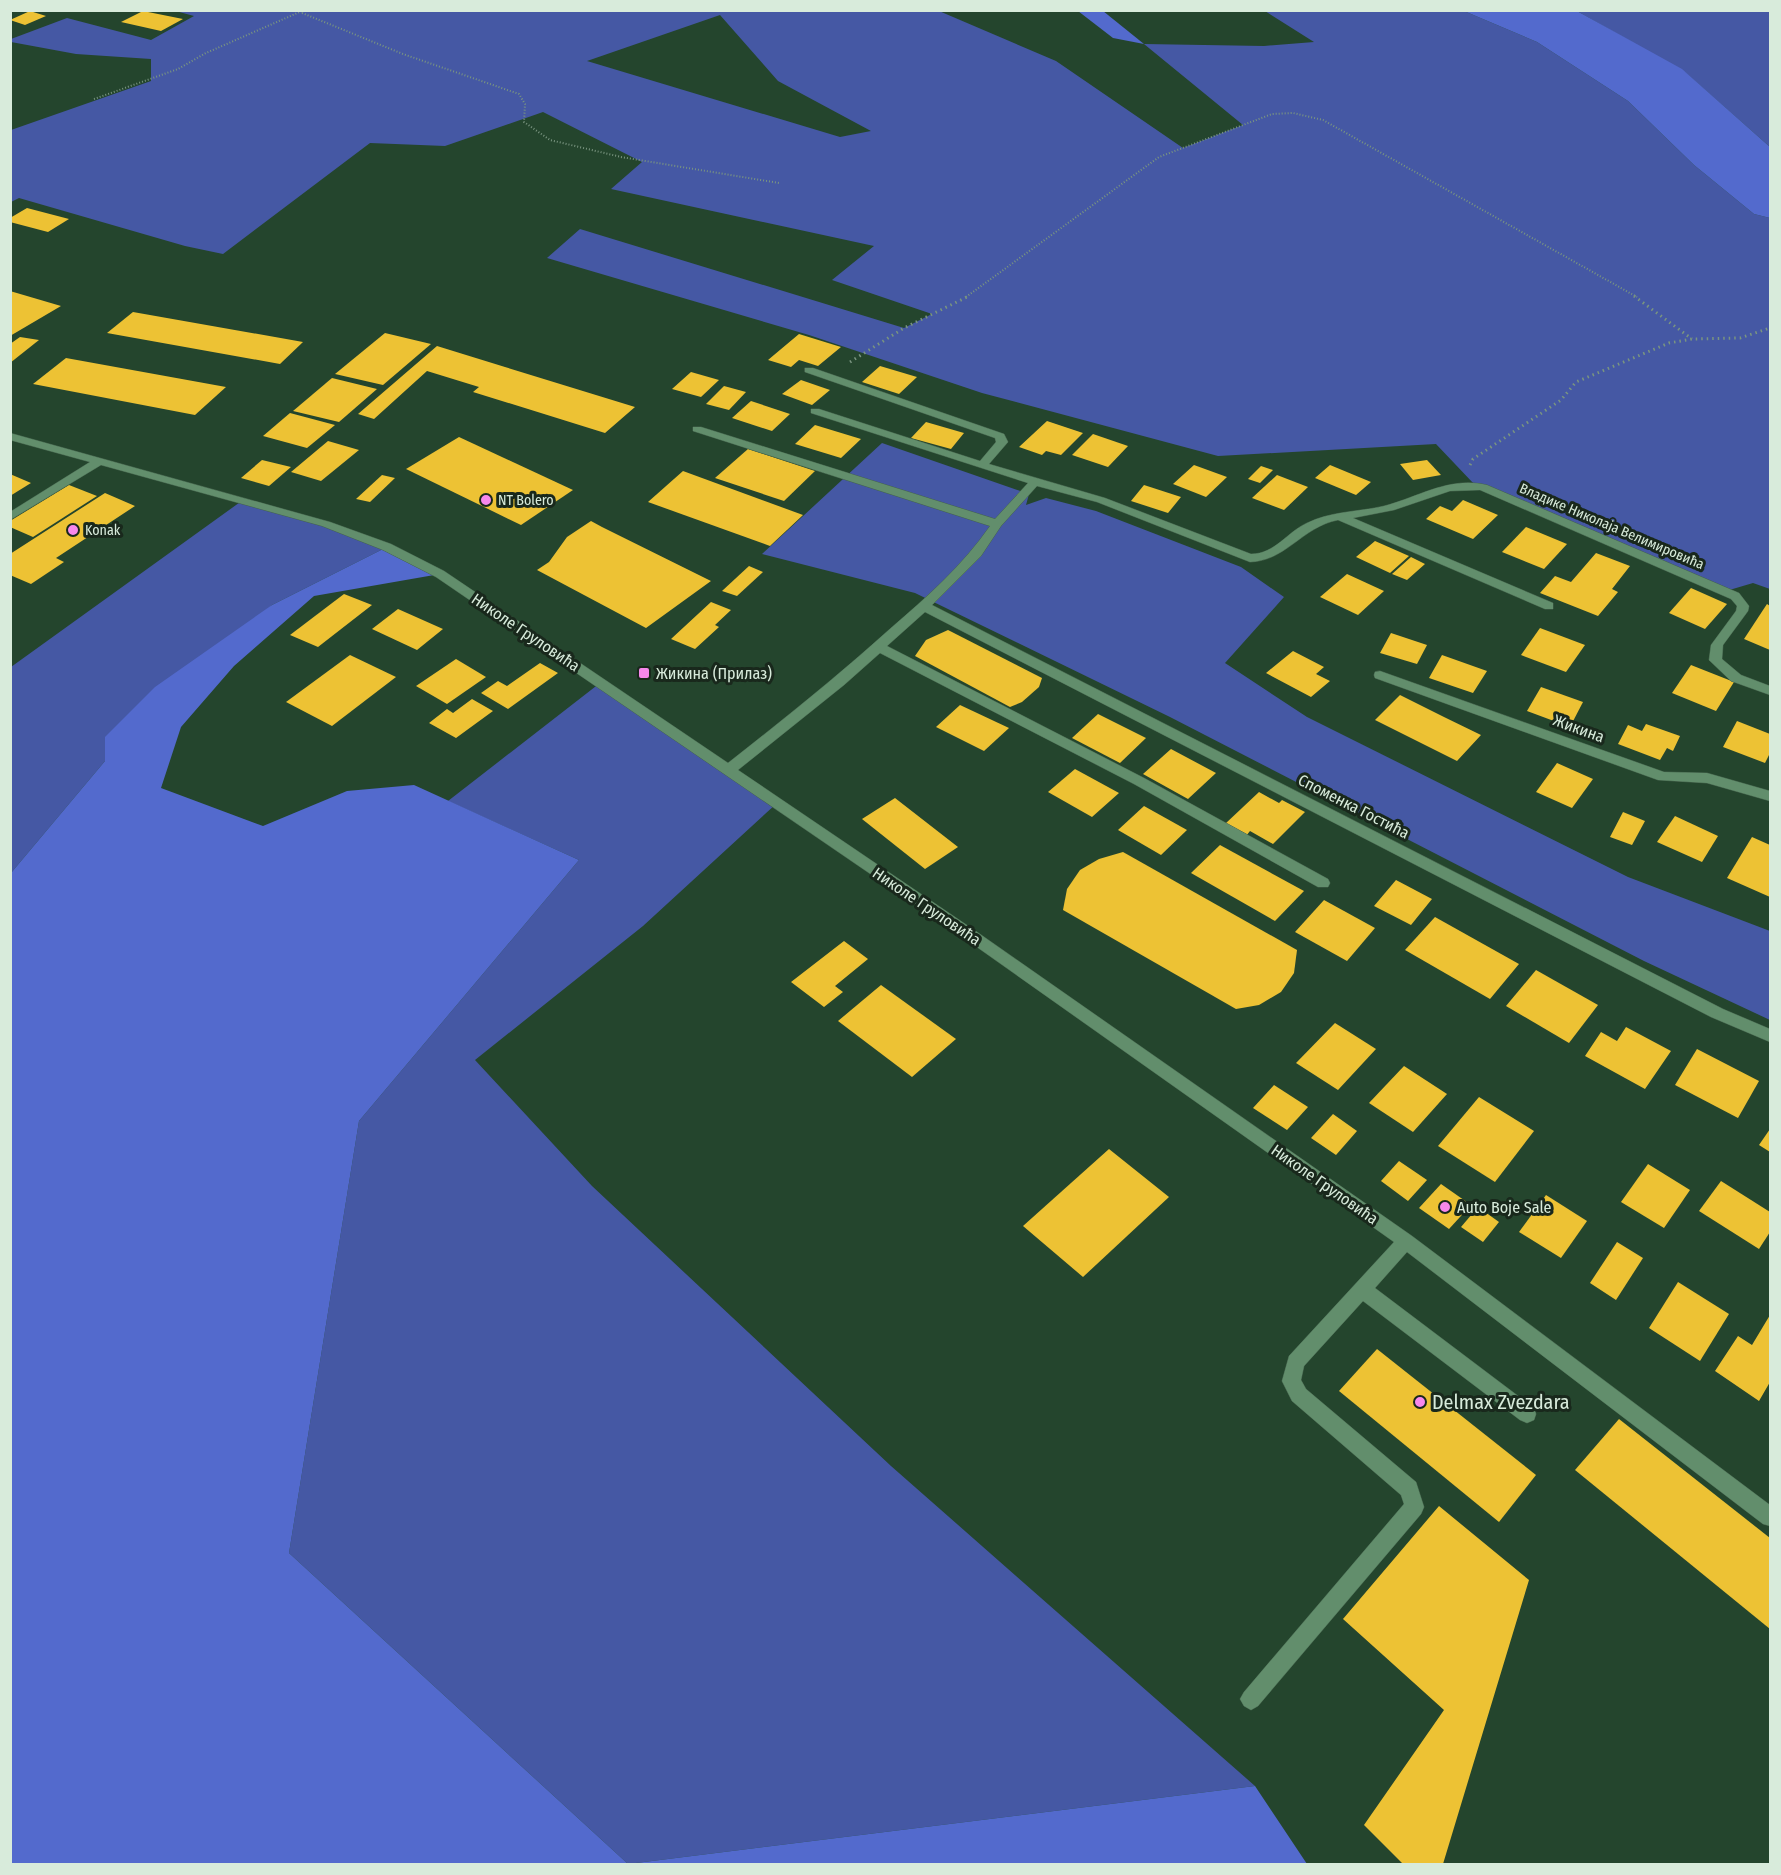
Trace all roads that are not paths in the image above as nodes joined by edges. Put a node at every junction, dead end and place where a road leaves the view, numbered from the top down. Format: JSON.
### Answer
{"nodes":[{"id":1,"x":809,"y":370,"type":"dead end"},
{"id":2,"x":815,"y":411,"type":"dead end"},
{"id":3,"x":697,"y":429,"type":"dead end"},
{"id":4,"x":10,"y":436,"type":"edge"},
{"id":5,"x":101,"y":460,"type":"junction"},
{"id":6,"x":982,"y":465,"type":"junction"},
{"id":7,"x":1035,"y":482,"type":"junction"},
{"id":8,"x":10,"y":517,"type":"edge"},
{"id":9,"x":1340,"y":517,"type":"junction"},
{"id":10,"x":997,"y":524,"type":"junction"},
{"id":11,"x":924,"y":606,"type":"junction"},
{"id":12,"x":1549,"y":606,"type":"dead end"},
{"id":13,"x":879,"y":647,"type":"junction"},
{"id":14,"x":1380,"y":675,"type":"dead end"},
{"id":15,"x":1770,"y":691,"type":"edge"},
{"id":16,"x":729,"y":770,"type":"junction"},
{"id":17,"x":1770,"y":796,"type":"edge"},
{"id":18,"x":1323,"y":883,"type":"dead end"},
{"id":19,"x":1770,"y":1036,"type":"edge"},
{"id":20,"x":1406,"y":1241,"type":"junction"},
{"id":21,"x":1362,"y":1288,"type":"junction"},
{"id":22,"x":1527,"y":1414,"type":"dead end"},
{"id":23,"x":1770,"y":1517,"type":"edge"},
{"id":24,"x":1251,"y":1699,"type":"dead end"}],
"edges":[{"from":1,"to":6,"type":"street"},
{"from":2,"to":6,"type":"street"},
{"from":3,"to":10,"type":"street"},
{"from":4,"to":5,"type":"street","name":"Николе Груловића"},
{"from":5,"to":8,"type":"street"},
{"from":5,"to":16,"type":"street","name":"Николе Груловића"},
{"from":6,"to":7,"type":"street"},
{"from":7,"to":9,"type":"street"},
{"from":7,"to":10,"type":"street"},
{"from":9,"to":12,"type":"street"},
{"from":9,"to":15,"type":"street","name":"Владике Николаја Велимировића"},
{"from":10,"to":11,"type":"street"},
{"from":11,"to":13,"type":"street"},
{"from":11,"to":19,"type":"street","name":"Споменка Гостића"},
{"from":13,"to":16,"type":"street"},
{"from":13,"to":18,"type":"street"},
{"from":14,"to":17,"type":"street","name":"Жикина"},
{"from":16,"to":20,"type":"street","name":"Николе Груловића"},
{"from":20,"to":21,"type":"street"},
{"from":20,"to":23,"type":"street","name":"Николе Груловића"},
{"from":21,"to":22,"type":"street"},
{"from":21,"to":24,"type":"street"}]}
